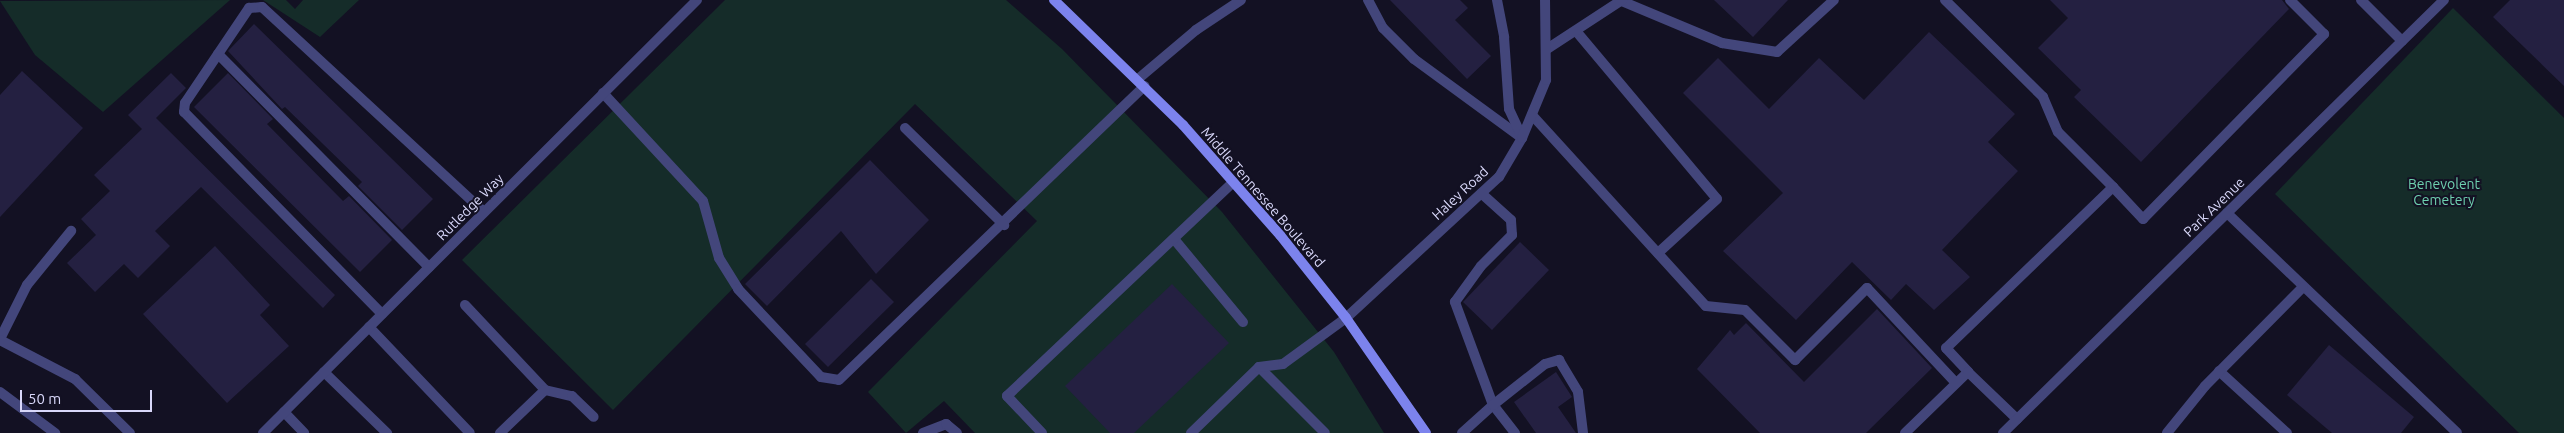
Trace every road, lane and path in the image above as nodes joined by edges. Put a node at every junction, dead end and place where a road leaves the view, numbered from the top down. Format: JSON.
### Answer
{"nodes":[{"id":1,"x":697,"y":0,"type":"edge"},
{"id":2,"x":1054,"y":0,"type":"edge"},
{"id":3,"x":1241,"y":0,"type":"edge"},
{"id":4,"x":1368,"y":0,"type":"edge"},
{"id":5,"x":1497,"y":0,"type":"edge"},
{"id":6,"x":1544,"y":0,"type":"edge"},
{"id":7,"x":1621,"y":0,"type":"edge"},
{"id":8,"x":1834,"y":0,"type":"edge"},
{"id":9,"x":1945,"y":0,"type":"edge"},
{"id":10,"x":2290,"y":0,"type":"edge"},
{"id":11,"x":2360,"y":0,"type":"edge"},
{"id":12,"x":2444,"y":0,"type":"edge"},
{"id":13,"x":1576,"y":31,"type":"junction"},
{"id":14,"x":2402,"y":41,"type":"junction"},
{"id":15,"x":1547,"y":49,"type":"junction"},
{"id":16,"x":218,"y":54,"type":"junction"},
{"id":17,"x":1141,"y":83,"type":"junction"},
{"id":18,"x":604,"y":93,"type":"junction"},
{"id":19,"x":1532,"y":115,"type":"junction"},
{"id":20,"x":905,"y":128,"type":"dead end"},
{"id":21,"x":1522,"y":138,"type":"junction"},
{"id":22,"x":1233,"y":182,"type":"junction"},
{"id":23,"x":2113,"y":187,"type":"junction"},
{"id":24,"x":1481,"y":193,"type":"junction"},
{"id":25,"x":484,"y":212,"type":"junction"},
{"id":26,"x":2227,"y":213,"type":"junction"},
{"id":27,"x":1004,"y":224,"type":"junction"},
{"id":28,"x":71,"y":231,"type":"dead end"},
{"id":29,"x":1174,"y":239,"type":"junction"},
{"id":30,"x":1658,"y":253,"type":"junction"},
{"id":31,"x":429,"y":267,"type":"junction"},
{"id":32,"x":2303,"y":287,"type":"junction"},
{"id":33,"x":465,"y":305,"type":"dead end"},
{"id":34,"x":382,"y":314,"type":"junction"},
{"id":35,"x":1346,"y":318,"type":"junction"},
{"id":36,"x":1244,"y":322,"type":"dead end"},
{"id":37,"x":369,"y":327,"type":"junction"},
{"id":38,"x":0,"y":340,"type":"edge"},
{"id":39,"x":1259,"y":367,"type":"junction"},
{"id":40,"x":2219,"y":371,"type":"junction"},
{"id":41,"x":324,"y":372,"type":"junction"},
{"id":42,"x":1968,"y":372,"type":"junction"},
{"id":43,"x":1956,"y":383,"type":"junction"},
{"id":44,"x":545,"y":390,"type":"junction"},
{"id":45,"x":0,"y":392,"type":"edge"},
{"id":46,"x":1493,"y":405,"type":"junction"},
{"id":47,"x":284,"y":412,"type":"junction"},
{"id":48,"x":594,"y":417,"type":"dead end"},
{"id":49,"x":2017,"y":418,"type":"junction"},
{"id":50,"x":124,"y":431,"type":"edge"},
{"id":51,"x":55,"y":433,"type":"edge"},
{"id":52,"x":262,"y":433,"type":"edge"},
{"id":53,"x":304,"y":433,"type":"edge"},
{"id":54,"x":387,"y":433,"type":"edge"},
{"id":55,"x":470,"y":433,"type":"edge"},
{"id":56,"x":500,"y":433,"type":"edge"},
{"id":57,"x":923,"y":433,"type":"edge"},
{"id":58,"x":958,"y":433,"type":"edge"},
{"id":59,"x":1042,"y":433,"type":"edge"},
{"id":60,"x":1191,"y":433,"type":"edge"},
{"id":61,"x":1325,"y":433,"type":"edge"},
{"id":62,"x":1426,"y":433,"type":"edge"},
{"id":63,"x":1462,"y":433,"type":"edge"},
{"id":64,"x":1515,"y":433,"type":"edge"},
{"id":65,"x":1583,"y":433,"type":"edge"},
{"id":66,"x":1905,"y":433,"type":"edge"},
{"id":67,"x":2003,"y":433,"type":"edge"},
{"id":68,"x":2167,"y":433,"type":"edge"},
{"id":69,"x":2287,"y":433,"type":"edge"},
{"id":70,"x":2457,"y":433,"type":"edge"}],
"edges":[{"from":1,"to":18,"type":"street","name":"Rutledge Way"},
{"from":2,"to":17,"type":"main road","name":"Middle Tennessee Boulevard"},
{"from":3,"to":17,"type":"street"},
{"from":4,"to":21,"type":"street"},
{"from":5,"to":21,"type":"street"},
{"from":6,"to":15,"type":"street","name":"Haley Road"},
{"from":7,"to":8,"type":"street"},
{"from":7,"to":13,"type":"street"},
{"from":9,"to":23,"type":"street"},
{"from":10,"to":23,"type":"street"},
{"from":11,"to":14,"type":"street"},
{"from":12,"to":14,"type":"street","name":"Park Avenue"},
{"from":13,"to":15,"type":"street"},
{"from":13,"to":30,"type":"street"},
{"from":14,"to":26,"type":"street","name":"Park Avenue"},
{"from":15,"to":19,"type":"street","name":"Haley Road"},
{"from":16,"to":25,"type":"street"},
{"from":16,"to":31,"type":"street"},
{"from":16,"to":34,"type":"street"},
{"from":17,"to":22,"type":"main road","name":"Middle Tennessee Boulevard"},
{"from":17,"to":27,"type":"street"},
{"from":18,"to":25,"type":"street","name":"Rutledge Way"},
{"from":18,"to":27,"type":"street"},
{"from":19,"to":21,"type":"street","name":"Haley Road"},
{"from":19,"to":30,"type":"street"},
{"from":20,"to":27,"type":"street"},
{"from":21,"to":24,"type":"street","name":"Haley Road"},
{"from":22,"to":29,"type":"street"},
{"from":22,"to":35,"type":"main road","name":"Middle Tennessee Boulevard"},
{"from":23,"to":42,"type":"street"},
{"from":24,"to":35,"type":"street","name":"Haley Road"},
{"from":24,"to":46,"type":"street"},
{"from":25,"to":31,"type":"street","name":"Rutledge Way"},
{"from":26,"to":32,"type":"street"},
{"from":26,"to":49,"type":"street","name":"Park Avenue"},
{"from":28,"to":38,"type":"street"},
{"from":29,"to":36,"type":"street"},
{"from":29,"to":59,"type":"street"},
{"from":30,"to":43,"type":"street"},
{"from":31,"to":34,"type":"street","name":"Rutledge Way"},
{"from":32,"to":40,"type":"street"},
{"from":32,"to":70,"type":"street"},
{"from":33,"to":44,"type":"street"},
{"from":34,"to":37,"type":"street","name":"Rutledge Way"},
{"from":35,"to":39,"type":"street","name":"Haley Road"},
{"from":35,"to":62,"type":"main road","name":"Middle Tennessee Boulevard"},
{"from":37,"to":41,"type":"street","name":"Rutledge Way"},
{"from":37,"to":55,"type":"street"},
{"from":38,"to":50,"type":"street"},
{"from":39,"to":60,"type":"street"},
{"from":39,"to":61,"type":"street"},
{"from":40,"to":68,"type":"street"},
{"from":40,"to":69,"type":"street"},
{"from":41,"to":47,"type":"street","name":"Rutledge Way"},
{"from":41,"to":54,"type":"street"},
{"from":42,"to":43,"type":"street"},
{"from":42,"to":49,"type":"street"},
{"from":43,"to":66,"type":"street"},
{"from":44,"to":48,"type":"street"},
{"from":44,"to":56,"type":"street"},
{"from":45,"to":51,"type":"street"},
{"from":46,"to":63,"type":"street"},
{"from":46,"to":64,"type":"street"},
{"from":46,"to":65,"type":"street"},
{"from":47,"to":52,"type":"street","name":"Rutledge Way"},
{"from":47,"to":53,"type":"street"},
{"from":49,"to":67,"type":"street","name":"Park Avenue"},
{"from":57,"to":58,"type":"street"}]}
